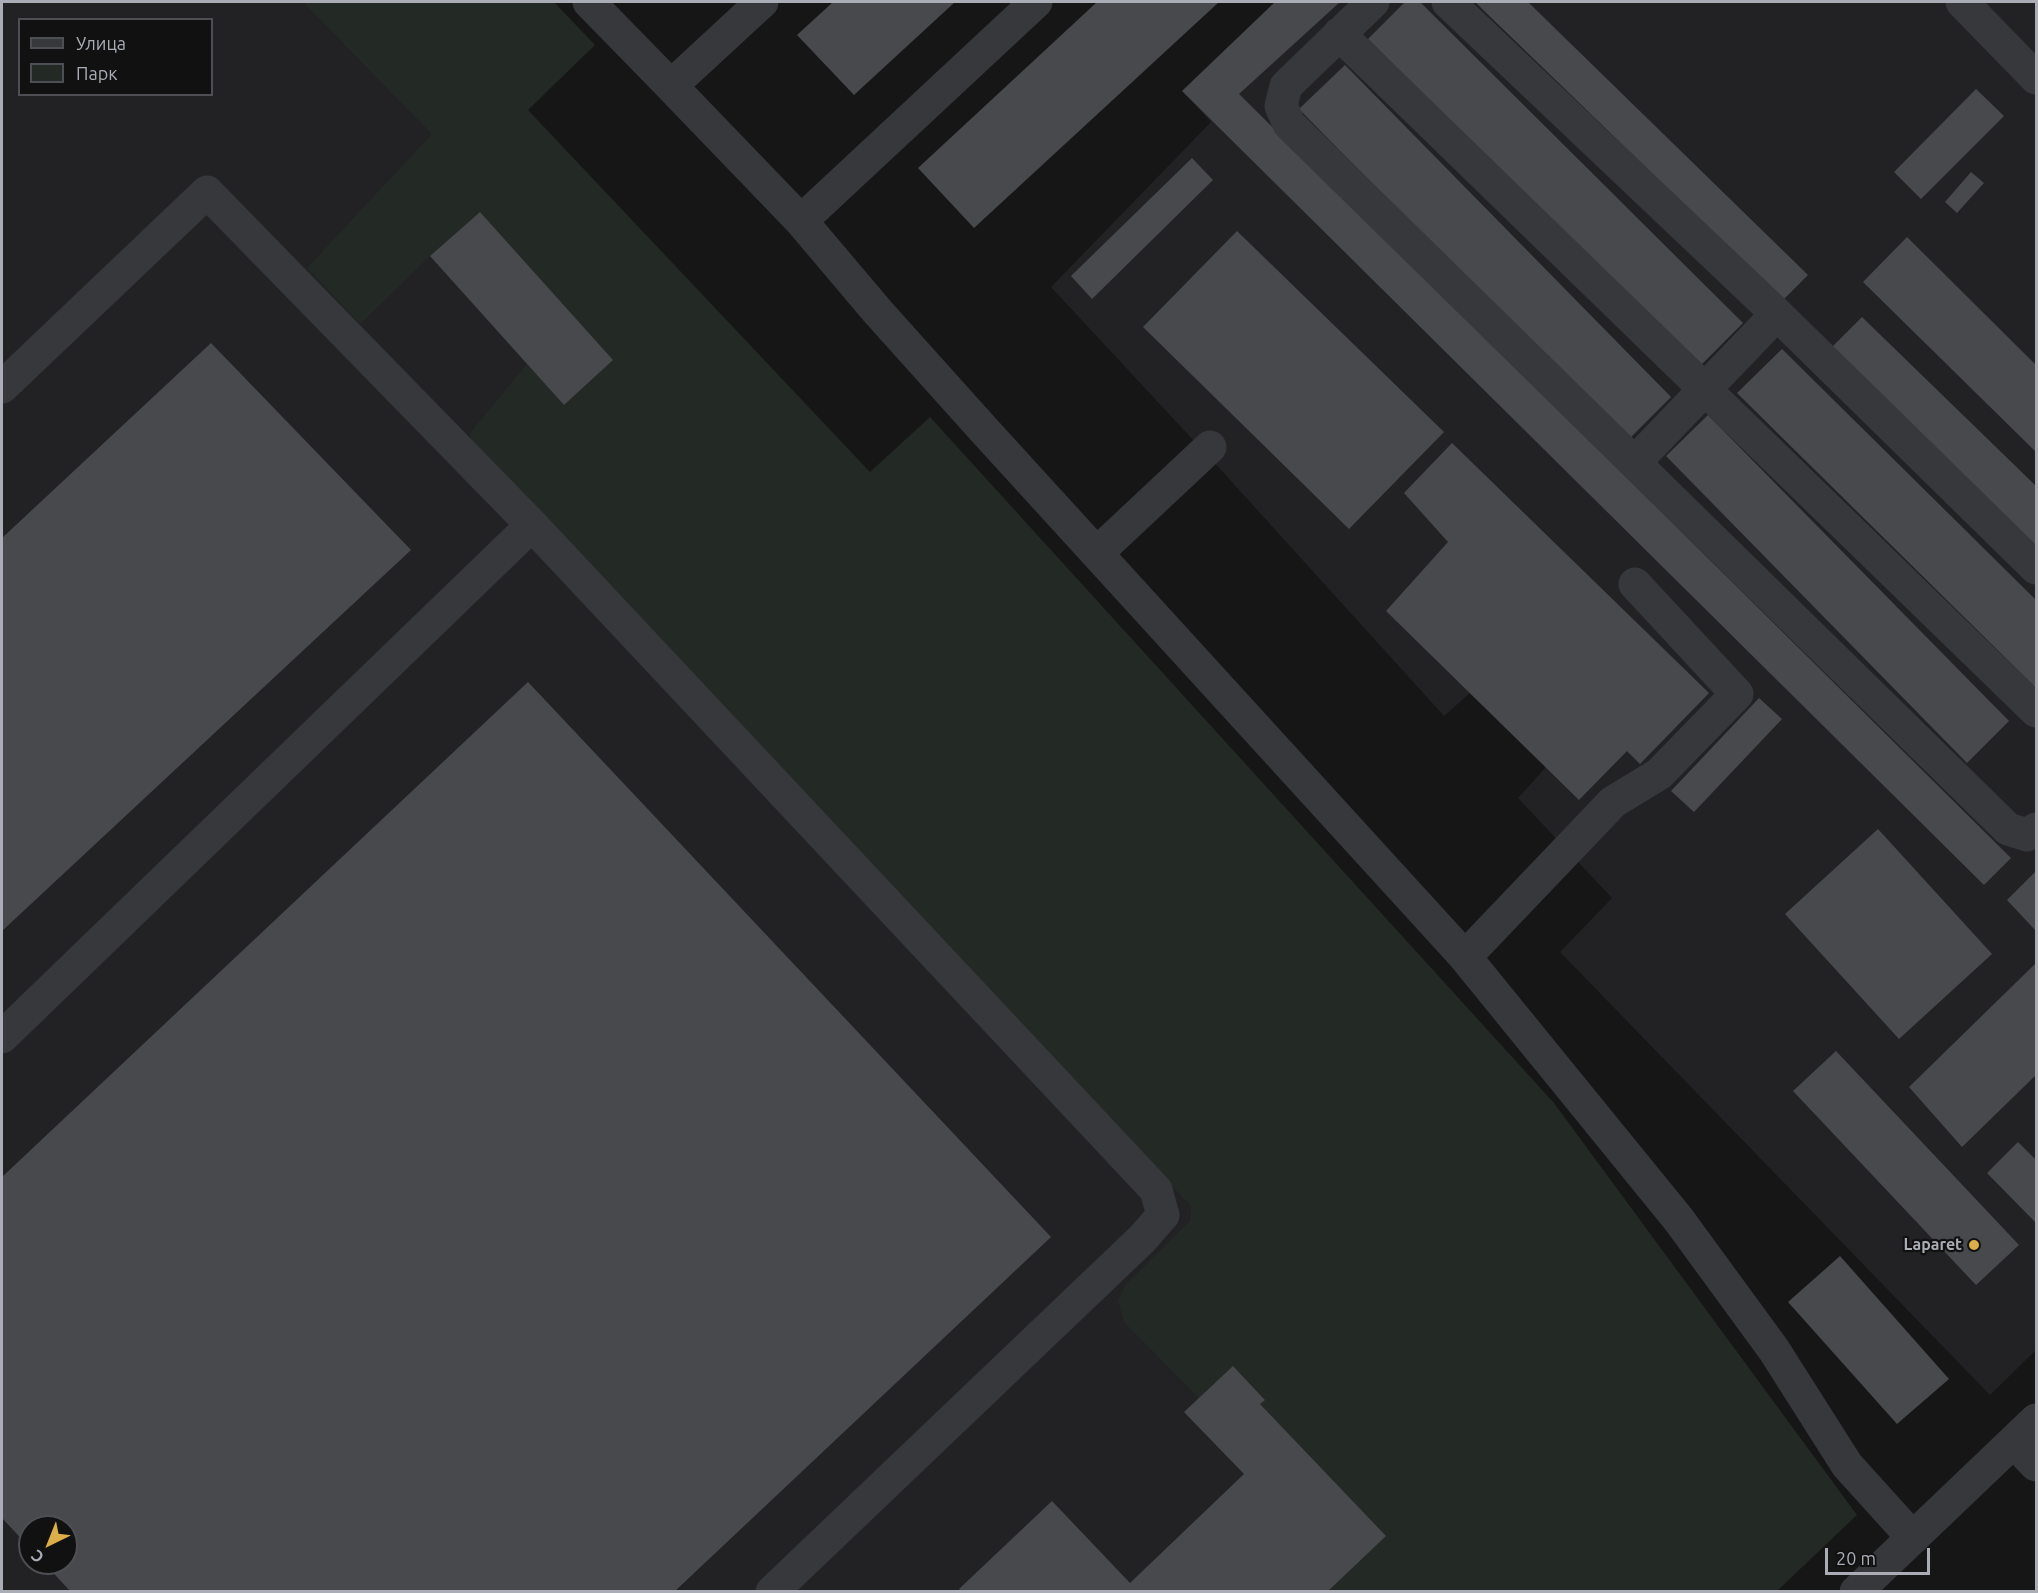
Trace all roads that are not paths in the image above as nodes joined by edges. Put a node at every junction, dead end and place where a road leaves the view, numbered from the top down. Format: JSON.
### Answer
{"nodes":[{"id":1,"x":589,"y":2,"type":"edge"},
{"id":2,"x":762,"y":2,"type":"edge"},
{"id":3,"x":1036,"y":2,"type":"edge"},
{"id":4,"x":1373,"y":2,"type":"edge"},
{"id":5,"x":1448,"y":2,"type":"edge"},
{"id":6,"x":1962,"y":2,"type":"edge"},
{"id":7,"x":1339,"y":34,"type":"junction"},
{"id":8,"x":2037,"y":78,"type":"edge"},
{"id":9,"x":671,"y":86,"type":"junction"},
{"id":10,"x":801,"y":221,"type":"junction"},
{"id":11,"x":1777,"y":314,"type":"junction"},
{"id":12,"x":2,"y":387,"type":"edge"},
{"id":13,"x":1705,"y":389,"type":"junction"},
{"id":14,"x":1210,"y":447,"type":"dead end"},
{"id":15,"x":1635,"y":462,"type":"junction"},
{"id":16,"x":532,"y":525,"type":"junction"},
{"id":17,"x":1097,"y":553,"type":"junction"},
{"id":18,"x":2037,"y":568,"type":"edge"},
{"id":19,"x":1635,"y":584,"type":"dead end"},
{"id":20,"x":2037,"y":711,"type":"edge"},
{"id":21,"x":2037,"y":829,"type":"edge"},
{"id":22,"x":1465,"y":957,"type":"junction"},
{"id":23,"x":2,"y":1037,"type":"edge"},
{"id":24,"x":2025,"y":1431,"type":"edge"},
{"id":25,"x":2037,"y":1465,"type":"edge"},
{"id":26,"x":1913,"y":1538,"type":"junction"},
{"id":27,"x":772,"y":1592,"type":"edge"},
{"id":28,"x":1857,"y":1592,"type":"edge"}],
"edges":[{"from":1,"to":9,"type":"street"},
{"from":2,"to":9,"type":"street"},
{"from":3,"to":10,"type":"street"},
{"from":4,"to":7,"type":"street"},
{"from":5,"to":11,"type":"street"},
{"from":6,"to":8,"type":"street"},
{"from":7,"to":13,"type":"street"},
{"from":7,"to":15,"type":"street"},
{"from":9,"to":10,"type":"street"},
{"from":10,"to":17,"type":"street"},
{"from":11,"to":13,"type":"street"},
{"from":11,"to":18,"type":"street"},
{"from":12,"to":16,"type":"street"},
{"from":13,"to":15,"type":"street"},
{"from":13,"to":20,"type":"street"},
{"from":14,"to":17,"type":"street"},
{"from":15,"to":21,"type":"street"},
{"from":16,"to":23,"type":"street"},
{"from":16,"to":27,"type":"street"},
{"from":17,"to":22,"type":"street"},
{"from":19,"to":22,"type":"street"},
{"from":22,"to":26,"type":"street"},
{"from":24,"to":25,"type":"street"},
{"from":24,"to":26,"type":"street"},
{"from":26,"to":28,"type":"street"}]}
